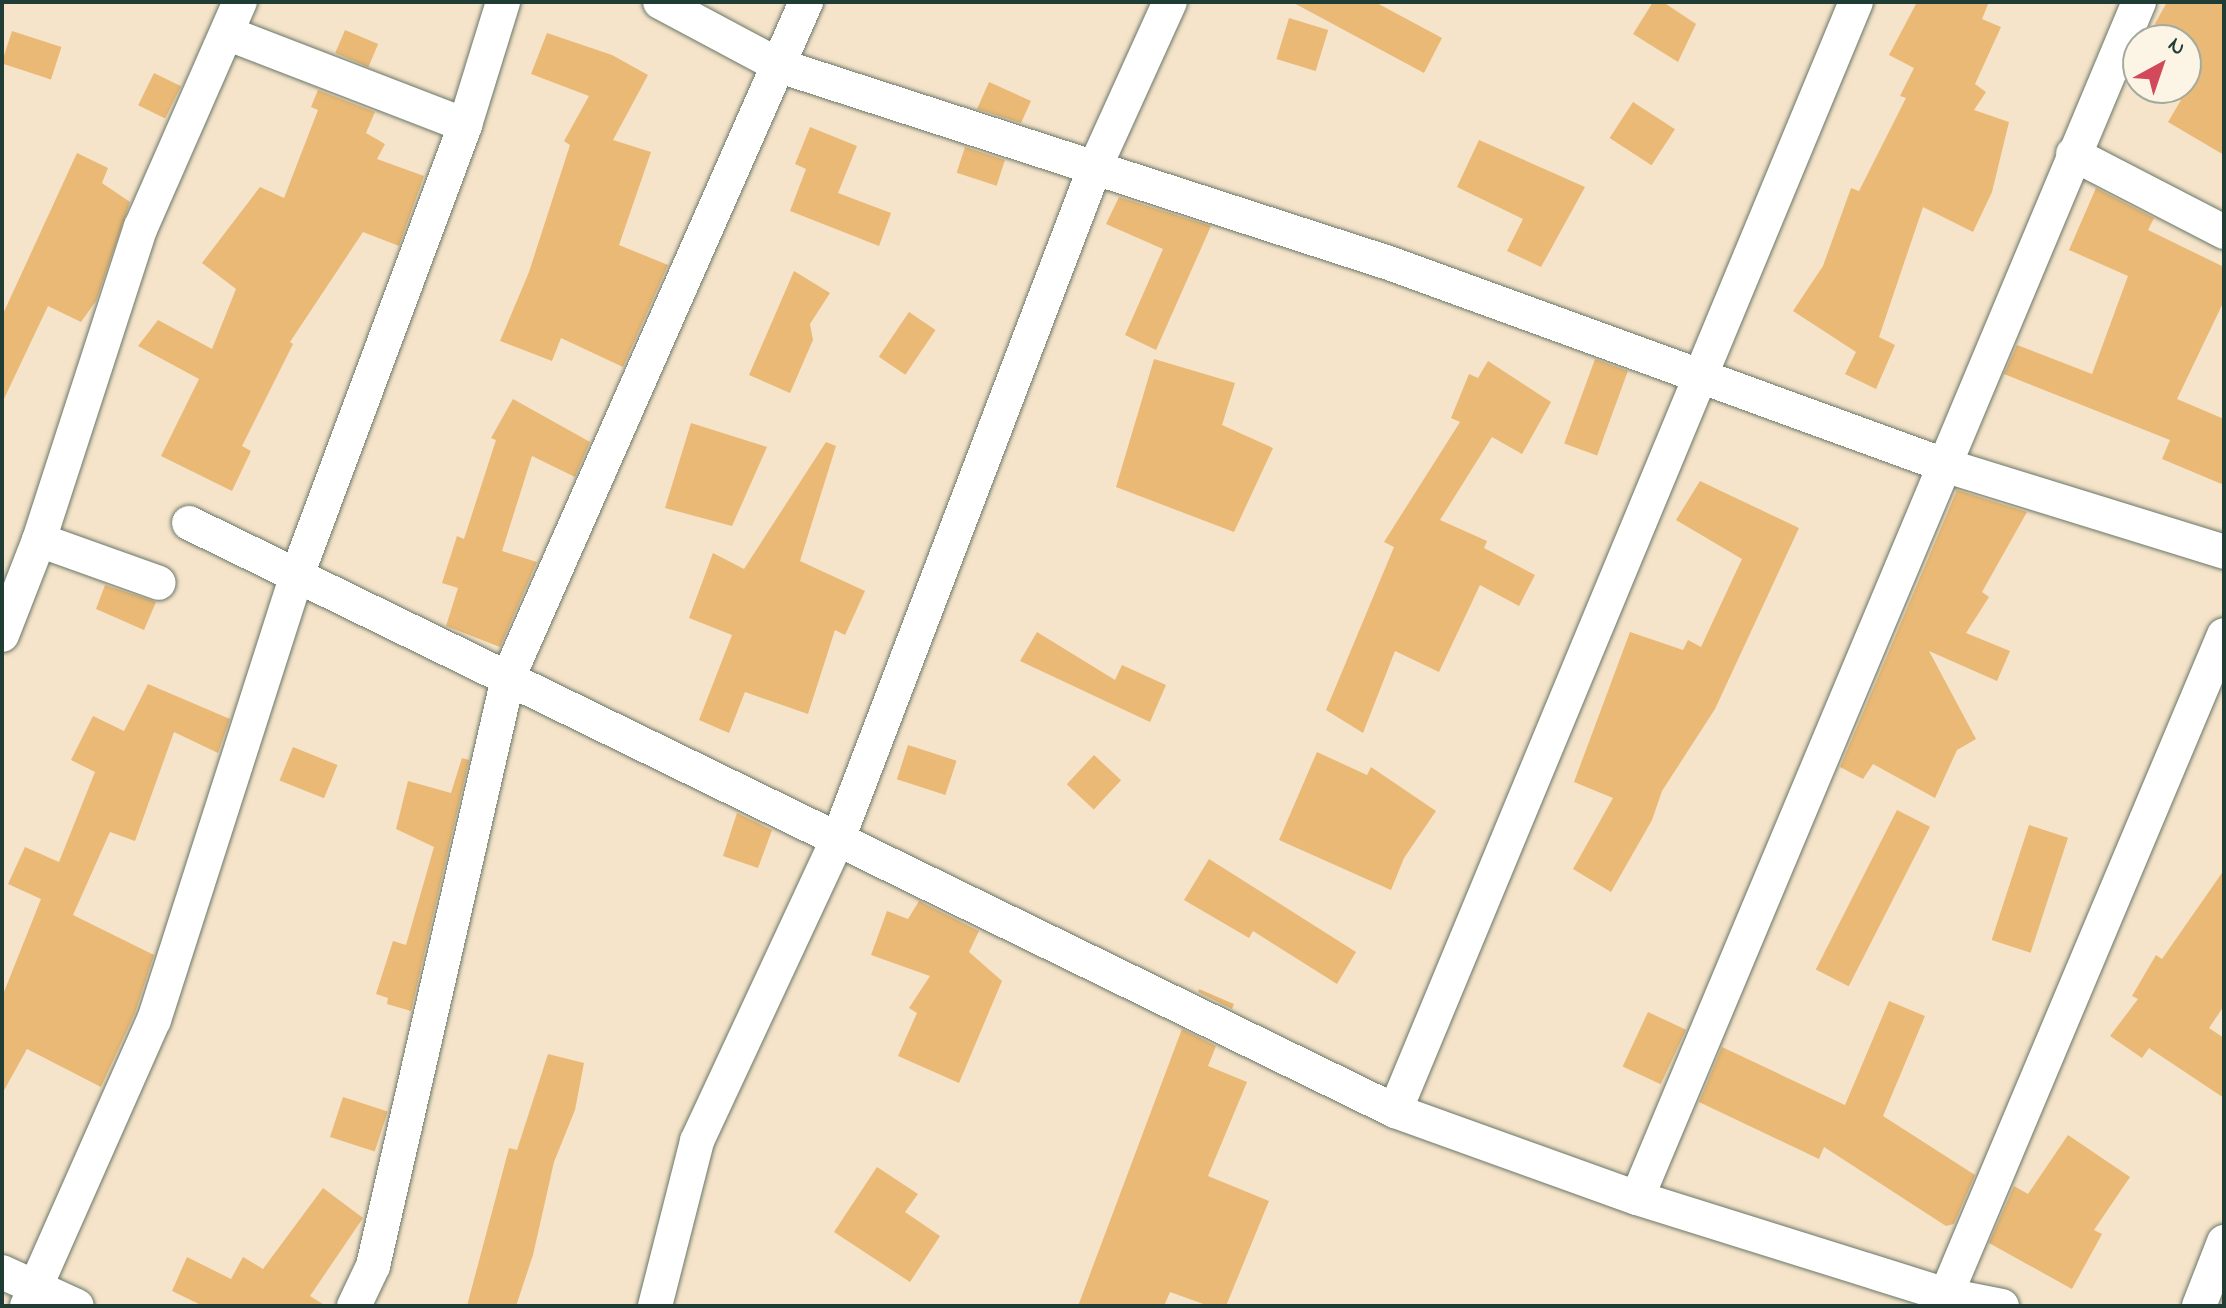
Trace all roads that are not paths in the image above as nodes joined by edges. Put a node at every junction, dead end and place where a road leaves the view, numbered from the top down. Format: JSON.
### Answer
{"nodes":[{"id":1,"x":240,"y":2,"type":"edge"},
{"id":2,"x":503,"y":2,"type":"edge"},
{"id":3,"x":660,"y":2,"type":"edge"},
{"id":4,"x":806,"y":2,"type":"edge"},
{"id":5,"x":1170,"y":2,"type":"edge"},
{"id":6,"x":1856,"y":2,"type":"edge"},
{"id":7,"x":2139,"y":2,"type":"edge"},
{"id":8,"x":229,"y":34,"type":"junction"},
{"id":9,"x":780,"y":66,"type":"junction"},
{"id":10,"x":465,"y":125,"type":"junction"},
{"id":11,"x":2074,"y":154,"type":"junction"},
{"id":12,"x":1095,"y":167,"type":"junction"},
{"id":13,"x":2224,"y":232,"type":"edge"},
{"id":14,"x":1704,"y":378,"type":"junction"},
{"id":15,"x":1947,"y":466,"type":"junction"},
{"id":16,"x":189,"y":523,"type":"dead end"},
{"id":17,"x":39,"y":540,"type":"junction"},
{"id":18,"x":2224,"y":552,"type":"edge"},
{"id":19,"x":297,"y":575,"type":"junction"},
{"id":20,"x":159,"y":583,"type":"dead end"},
{"id":21,"x":2,"y":635,"type":"edge"},
{"id":22,"x":2224,"y":635,"type":"edge"},
{"id":23,"x":508,"y":678,"type":"junction"},
{"id":24,"x":838,"y":839,"type":"junction"},
{"id":25,"x":1395,"y":1111,"type":"junction"},
{"id":26,"x":1637,"y":1198,"type":"junction"},
{"id":27,"x":2224,"y":1242,"type":"edge"},
{"id":28,"x":2,"y":1272,"type":"edge"},
{"id":29,"x":1946,"y":1295,"type":"junction"},
{"id":30,"x":31,"y":1298,"type":"edge"},
{"id":31,"x":77,"y":1306,"type":"edge"},
{"id":32,"x":354,"y":1306,"type":"edge"},
{"id":33,"x":655,"y":1306,"type":"edge"},
{"id":34,"x":2002,"y":1306,"type":"edge"},
{"id":35,"x":2199,"y":1306,"type":"edge"}],
"edges":[{"from":1,"to":8,"type":"street"},
{"from":2,"to":10,"type":"street"},
{"from":3,"to":9,"type":"street"},
{"from":4,"to":9,"type":"street"},
{"from":5,"to":12,"type":"street"},
{"from":6,"to":14,"type":"street"},
{"from":7,"to":11,"type":"street"},
{"from":8,"to":10,"type":"street"},
{"from":8,"to":17,"type":"street"},
{"from":9,"to":12,"type":"street"},
{"from":9,"to":23,"type":"street"},
{"from":10,"to":19,"type":"street"},
{"from":11,"to":13,"type":"street"},
{"from":11,"to":15,"type":"street"},
{"from":12,"to":14,"type":"street"},
{"from":12,"to":24,"type":"street"},
{"from":14,"to":15,"type":"street"},
{"from":14,"to":25,"type":"street"},
{"from":15,"to":18,"type":"street"},
{"from":15,"to":26,"type":"street"},
{"from":16,"to":19,"type":"street"},
{"from":17,"to":20,"type":"street"},
{"from":17,"to":21,"type":"street"},
{"from":19,"to":23,"type":"street"},
{"from":19,"to":30,"type":"street"},
{"from":22,"to":29,"type":"street"},
{"from":23,"to":24,"type":"street"},
{"from":23,"to":32,"type":"street"},
{"from":24,"to":25,"type":"street"},
{"from":24,"to":33,"type":"street"},
{"from":25,"to":26,"type":"street"},
{"from":26,"to":29,"type":"street"},
{"from":27,"to":35,"type":"street"},
{"from":28,"to":30,"type":"street"},
{"from":29,"to":34,"type":"street"},
{"from":30,"to":31,"type":"street"}]}
